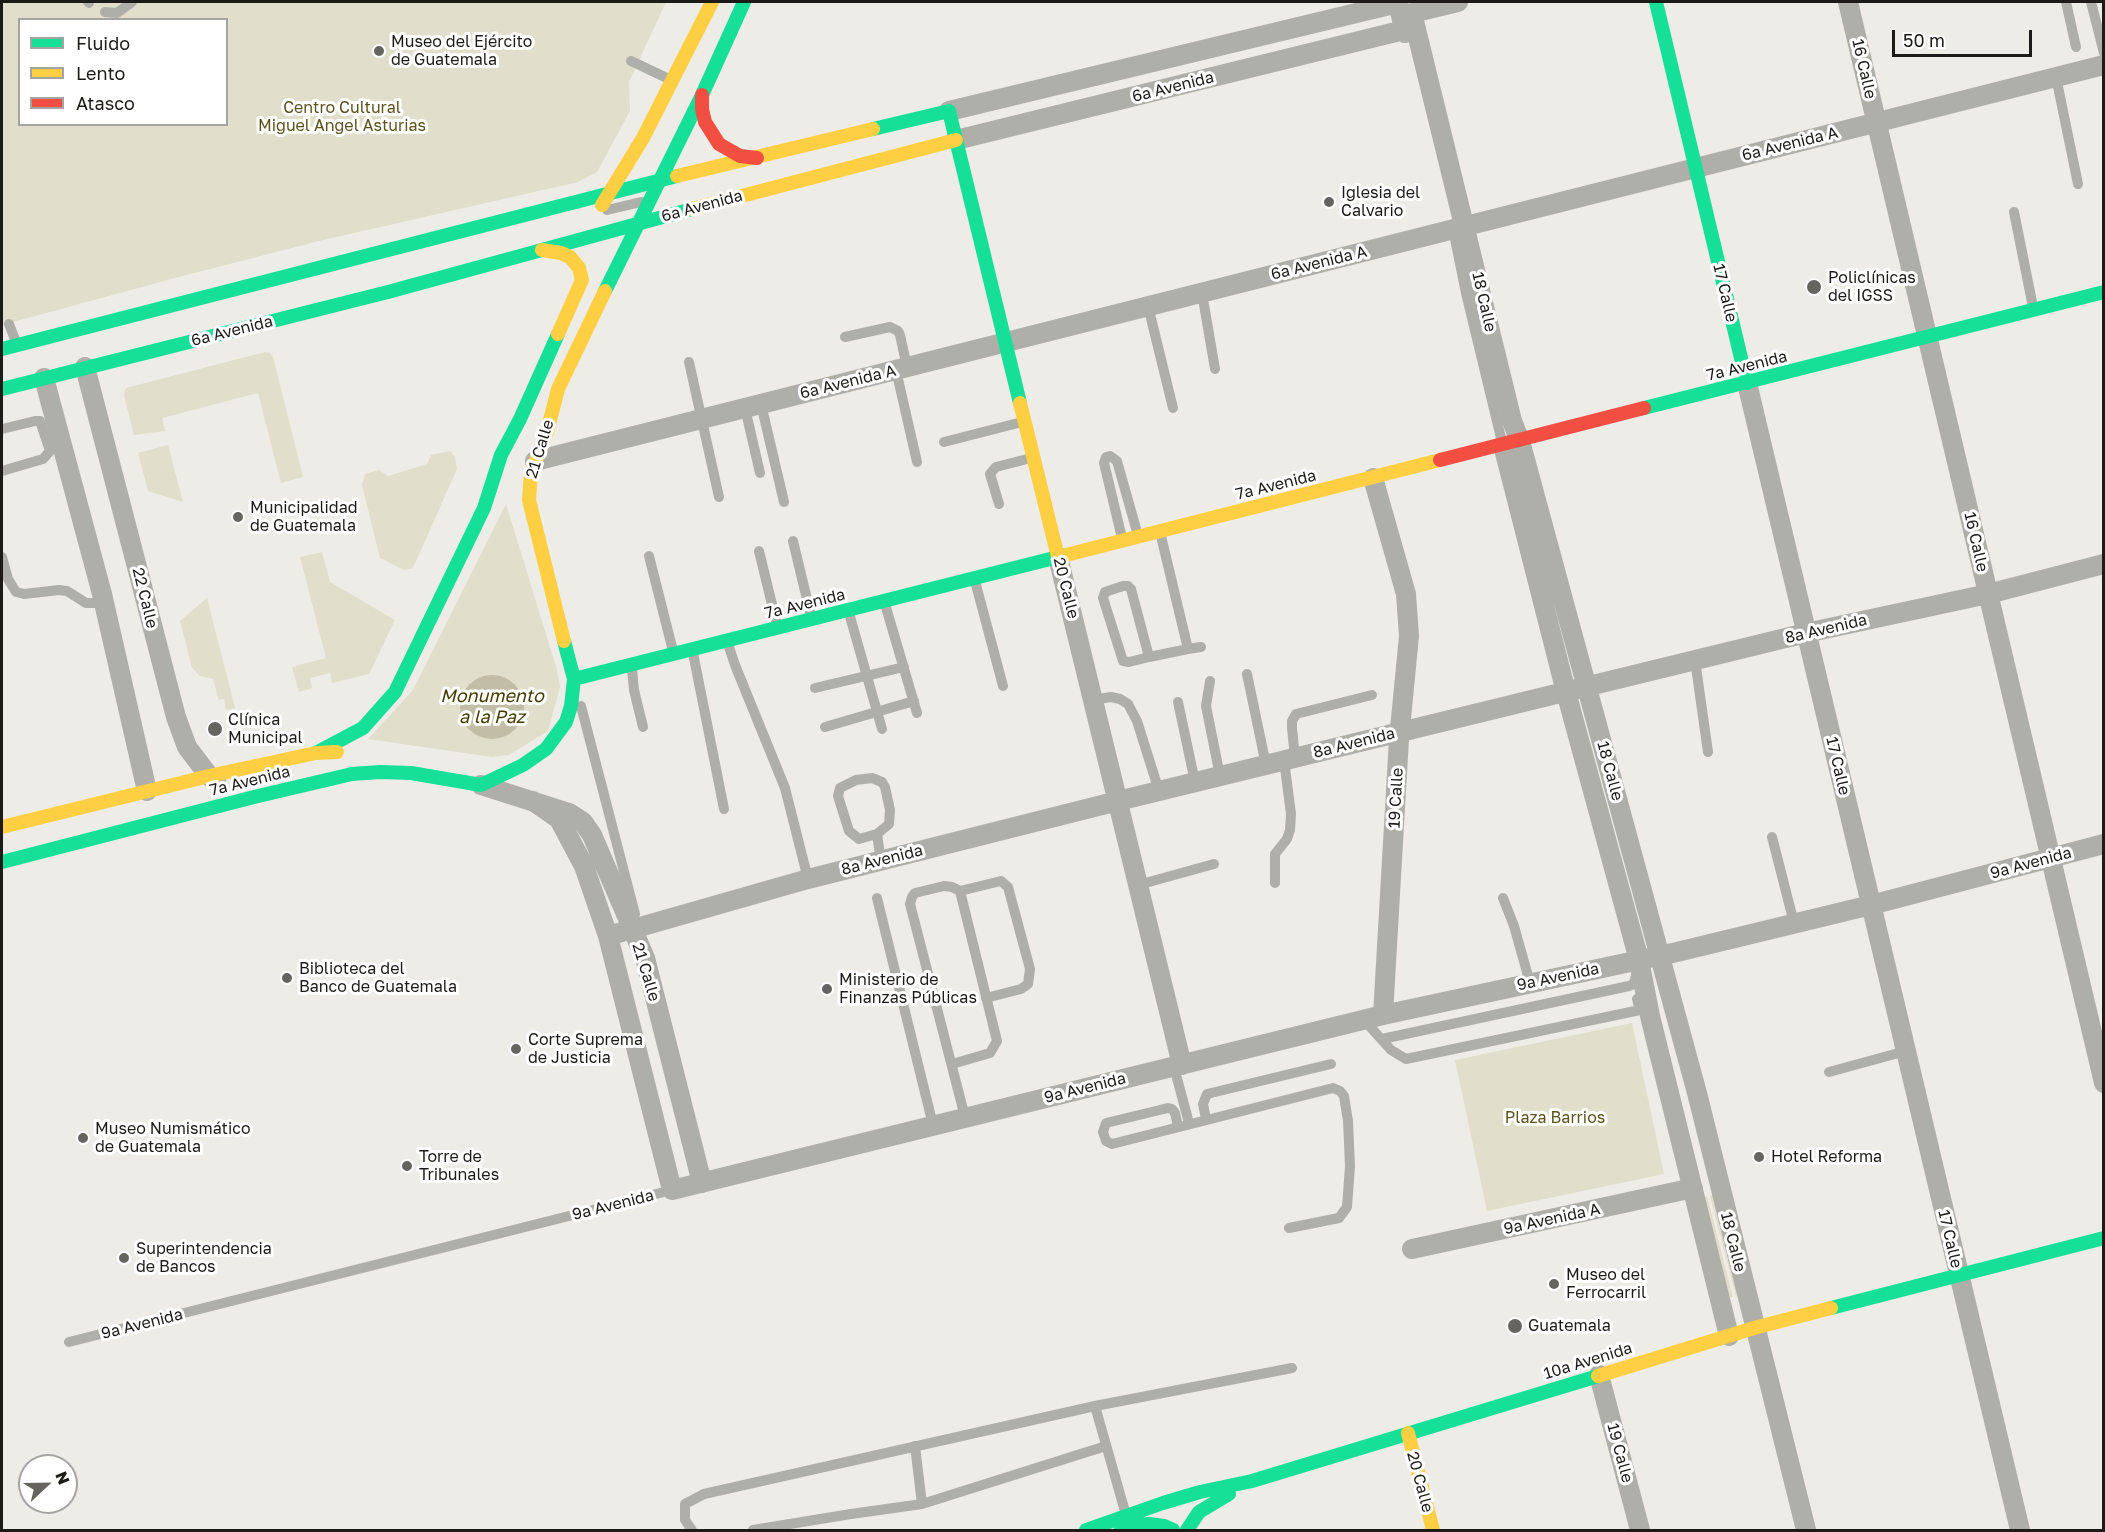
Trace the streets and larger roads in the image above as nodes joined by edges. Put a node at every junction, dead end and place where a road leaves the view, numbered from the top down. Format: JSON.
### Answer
{"nodes":[{"id":1,"x":712,"y":2,"type":"edge"},
{"id":2,"x":744,"y":2,"type":"edge"},
{"id":3,"x":1458,"y":2,"type":"edge"},
{"id":4,"x":1656,"y":2,"type":"edge"},
{"id":5,"x":1848,"y":2,"type":"edge"},
{"id":6,"x":1344,"y":9,"type":"edge"},
{"id":7,"x":1395,"y":9,"type":"edge"},
{"id":8,"x":2103,"y":65,"type":"edge"},
{"id":9,"x":702,"y":95,"type":"junction"},
{"id":10,"x":950,"y":111,"type":"junction"},
{"id":11,"x":1877,"y":122,"type":"junction"},
{"id":12,"x":956,"y":140,"type":"junction"},
{"id":13,"x":757,"y":158,"type":"junction"},
{"id":14,"x":1696,"y":168,"type":"junction"},
{"id":15,"x":658,"y":181,"type":"junction"},
{"id":16,"x":608,"y":195,"type":"junction"},
{"id":17,"x":637,"y":223,"type":"junction"},
{"id":18,"x":1460,"y":228,"type":"junction"},
{"id":19,"x":581,"y":239,"type":"junction"},
{"id":20,"x":542,"y":250,"type":"junction"},
{"id":21,"x":2103,"y":292,"type":"edge"},
{"id":22,"x":1927,"y":337,"type":"junction"},
{"id":23,"x":1006,"y":342,"type":"junction"},
{"id":24,"x":2,"y":349,"type":"edge"},
{"id":25,"x":85,"y":368,"type":"junction"},
{"id":26,"x":44,"y":378,"type":"junction"},
{"id":27,"x":1747,"y":383,"type":"junction"},
{"id":28,"x":2,"y":388,"type":"edge"},
{"id":29,"x":558,"y":389,"type":"junction"},
{"id":30,"x":1511,"y":443,"type":"junction"},
{"id":31,"x":532,"y":452,"type":"junction"},
{"id":32,"x":510,"y":470,"type":"dead end"},
{"id":33,"x":1373,"y":478,"type":"junction"},
{"id":34,"x":484,"y":508,"type":"junction"},
{"id":35,"x":1058,"y":557,"type":"junction"},
{"id":36,"x":2103,"y":564,"type":"edge"},
{"id":37,"x":1988,"y":594,"type":"junction"},
{"id":38,"x":1806,"y":633,"type":"junction"},
{"id":39,"x":574,"y":679,"type":"junction"},
{"id":40,"x":1587,"y":686,"type":"junction"},
{"id":41,"x":1566,"y":692,"type":"junction"},
{"id":42,"x":1401,"y":732,"type":"junction"},
{"id":43,"x":346,"y":752,"type":"dead end"},
{"id":44,"x":316,"y":753,"type":"junction"},
{"id":45,"x":209,"y":776,"type":"junction"},
{"id":46,"x":484,"y":776,"type":"junction"},
{"id":47,"x":147,"y":791,"type":"junction"},
{"id":48,"x":242,"y":795,"type":"junction"},
{"id":49,"x":533,"y":801,"type":"junction"},
{"id":50,"x":1118,"y":801,"type":"junction"},
{"id":51,"x":2,"y":827,"type":"edge"},
{"id":52,"x":2103,"y":844,"type":"edge"},
{"id":53,"x":2050,"y":857,"type":"junction"},
{"id":54,"x":2,"y":862,"type":"edge"},
{"id":55,"x":1871,"y":904,"type":"junction"},
{"id":56,"x":635,"y":927,"type":"junction"},
{"id":57,"x":608,"y":936,"type":"junction"},
{"id":58,"x":1659,"y":956,"type":"junction"},
{"id":59,"x":1639,"y":960,"type":"junction"},
{"id":60,"x":1383,"y":1015,"type":"junction"},
{"id":61,"x":1178,"y":1066,"type":"junction"},
{"id":62,"x":2103,"y":1083,"type":"edge"},
{"id":63,"x":702,"y":1183,"type":"junction"},
{"id":64,"x":1693,"y":1188,"type":"junction"},
{"id":65,"x":672,"y":1190,"type":"joint"},
{"id":66,"x":2103,"y":1238,"type":"edge"},
{"id":67,"x":1412,"y":1249,"type":"dead end"},
{"id":68,"x":1959,"y":1275,"type":"junction"},
{"id":69,"x":1754,"y":1328,"type":"junction"},
{"id":70,"x":1729,"y":1336,"type":"junction"},
{"id":71,"x":1599,"y":1375,"type":"junction"},
{"id":72,"x":1408,"y":1433,"type":"junction"},
{"id":73,"x":1252,"y":1482,"type":"junction"},
{"id":74,"x":1086,"y":1530,"type":"edge"},
{"id":75,"x":1116,"y":1530,"type":"edge"},
{"id":76,"x":1173,"y":1530,"type":"edge"},
{"id":77,"x":1187,"y":1530,"type":"edge"},
{"id":78,"x":1433,"y":1530,"type":"edge"},
{"id":79,"x":1640,"y":1530,"type":"edge"},
{"id":80,"x":1806,"y":1530,"type":"edge"},
{"id":81,"x":2020,"y":1530,"type":"edge"}],
"edges":[{"from":1,"to":16,"type":"main road"},
{"from":2,"to":9,"type":"main road","name":"21 Calle"},
{"from":3,"to":7,"type":"street","name":"6a Avenida"},
{"from":4,"to":14,"type":"main road","name":"17 Calle"},
{"from":5,"to":11,"type":"street","name":"16 Calle"},
{"from":6,"to":7,"type":"street","name":"6a Avenida"},
{"from":6,"to":10,"type":"street","name":"6a Avenida"},
{"from":7,"to":12,"type":"street","name":"6a Avenida"},
{"from":7,"to":18,"type":"street","name":"18 Calle"},
{"from":8,"to":11,"type":"street","name":"6a Avenida A"},
{"from":9,"to":13,"type":"main road"},
{"from":9,"to":15,"type":"main road","name":"21 Calle"},
{"from":10,"to":12,"type":"main road","name":"20 Calle"},
{"from":10,"to":13,"type":"main road","name":"6a Avenida"},
{"from":11,"to":14,"type":"street","name":"6a Avenida A"},
{"from":11,"to":22,"type":"street","name":"16 Calle"},
{"from":12,"to":17,"type":"main road","name":"6a Avenida"},
{"from":12,"to":23,"type":"main road","name":"20 Calle"},
{"from":13,"to":15,"type":"main road","name":"6a Avenida"},
{"from":14,"to":18,"type":"street","name":"6a Avenida A"},
{"from":14,"to":27,"type":"main road","name":"17 Calle"},
{"from":15,"to":16,"type":"main road","name":"6a Avenida"},
{"from":15,"to":17,"type":"main road","name":"21 Calle"},
{"from":16,"to":19,"type":"main road"},
{"from":16,"to":24,"type":"main road","name":"6a Avenida"},
{"from":17,"to":19,"type":"main road","name":"6a Avenida"},
{"from":17,"to":29,"type":"main road","name":"21 Calle"},
{"from":18,"to":23,"type":"street","name":"6a Avenida A"},
{"from":18,"to":30,"type":"street","name":"18 Calle"},
{"from":19,"to":20,"type":"main road","name":"6a Avenida"},
{"from":20,"to":25,"type":"main road","name":"6a Avenida"},
{"from":20,"to":34,"type":"main road","name":"21 Calle"},
{"from":21,"to":22,"type":"main road","name":"7a Avenida"},
{"from":22,"to":27,"type":"main road","name":"7a Avenida"},
{"from":22,"to":37,"type":"street","name":"16 Calle"},
{"from":23,"to":31,"type":"street","name":"6a Avenida A"},
{"from":23,"to":35,"type":"main road","name":"20 Calle"},
{"from":25,"to":26,"type":"main road","name":"6a Avenida"},
{"from":25,"to":45,"type":"street","name":"22 Calle"},
{"from":26,"to":28,"type":"main road","name":"6a Avenida"},
{"from":26,"to":47,"type":"street"},
{"from":27,"to":30,"type":"main road","name":"7a Avenida"},
{"from":27,"to":38,"type":"street","name":"17 Calle"},
{"from":29,"to":31,"type":"main road"},
{"from":29,"to":31,"type":"main road","name":"21 Calle"},
{"from":30,"to":33,"type":"main road","name":"7a Avenida"},
{"from":30,"to":40,"type":"street","name":"18 Calle"},
{"from":30,"to":41,"type":"street","name":"18 Calle"},
{"from":31,"to":39,"type":"main road","name":"21 Calle"},
{"from":32,"to":34,"type":"main road"},
{"from":33,"to":35,"type":"main road","name":"7a Avenida"},
{"from":33,"to":42,"type":"street","name":"19 Calle"},
{"from":34,"to":44,"type":"main road","name":"21 Calle"},
{"from":35,"to":39,"type":"main road","name":"7a Avenida"},
{"from":35,"to":50,"type":"street","name":"20 Calle"},
{"from":36,"to":37,"type":"street","name":"8a Avenida"},
{"from":37,"to":38,"type":"street","name":"8a Avenida"},
{"from":37,"to":53,"type":"street","name":"16 Calle"},
{"from":38,"to":40,"type":"street","name":"8a Avenida"},
{"from":38,"to":55,"type":"street","name":"17 Calle"},
{"from":39,"to":46,"type":"main road"},
{"from":40,"to":41,"type":"street","name":"8a Avenida"},
{"from":40,"to":58,"type":"street","name":"18 Calle"},
{"from":41,"to":42,"type":"street","name":"8a Avenida"},
{"from":41,"to":59,"type":"street","name":"18 Calle"},
{"from":42,"to":50,"type":"street","name":"8a Avenida"},
{"from":42,"to":60,"type":"street","name":"19 Calle"},
{"from":43,"to":44,"type":"main road","name":"7a Avenida"},
{"from":44,"to":45,"type":"main road","name":"7a Avenida"},
{"from":45,"to":47,"type":"main road","name":"7a Avenida"},
{"from":45,"to":48,"type":"street","name":"22 Calle"},
{"from":46,"to":48,"type":"main road","name":"7a Avenida"},
{"from":46,"to":49,"type":"street","name":"21 Calle"},
{"from":47,"to":51,"type":"main road","name":"7a Avenida"},
{"from":48,"to":54,"type":"main road","name":"7a Avenida"},
{"from":49,"to":56,"type":"street","name":"21 Calle"},
{"from":49,"to":57,"type":"street","name":"21 Calle"},
{"from":50,"to":56,"type":"street","name":"8a Avenida"},
{"from":50,"to":61,"type":"street","name":"20 Calle"},
{"from":52,"to":53,"type":"street","name":"9a Avenida"},
{"from":53,"to":55,"type":"street","name":"9a Avenida"},
{"from":53,"to":62,"type":"street","name":"16 Calle"},
{"from":55,"to":58,"type":"street","name":"9a Avenida"},
{"from":55,"to":68,"type":"street","name":"17 Calle"},
{"from":56,"to":57,"type":"street","name":"8a Avenida"},
{"from":56,"to":63,"type":"street","name":"21 Calle"},
{"from":57,"to":65,"type":"street","name":"21 Calle"},
{"from":58,"to":59,"type":"street","name":"9a Avenida"},
{"from":58,"to":69,"type":"street","name":"18 Calle"},
{"from":59,"to":60,"type":"street","name":"9a Avenida"},
{"from":59,"to":64,"type":"street","name":"18 Calle"},
{"from":60,"to":61,"type":"street","name":"9a Avenida"},
{"from":61,"to":63,"type":"street","name":"9a Avenida"},
{"from":63,"to":65,"type":"street","name":"9a Avenida"},
{"from":64,"to":67,"type":"street","name":"9a Avenida A"},
{"from":64,"to":70,"type":"street","name":"18 Calle"},
{"from":66,"to":68,"type":"main road","name":"10a Avenida"},
{"from":68,"to":69,"type":"main road","name":"10a Avenida"},
{"from":68,"to":81,"type":"street","name":"17 Calle"},
{"from":69,"to":70,"type":"main road","name":"10a Avenida"},
{"from":69,"to":80,"type":"street","name":"18 Calle"},
{"from":70,"to":71,"type":"main road","name":"10a Avenida"},
{"from":71,"to":72,"type":"main road","name":"10a Avenida"},
{"from":71,"to":79,"type":"street","name":"19 Calle"},
{"from":72,"to":73,"type":"main road","name":"10a Avenida"},
{"from":72,"to":78,"type":"main road","name":"20 Calle"},
{"from":73,"to":74,"type":"main road","name":"10a Avenida"},
{"from":73,"to":77,"type":"main road"},
{"from":75,"to":76,"type":"main road"}]}
